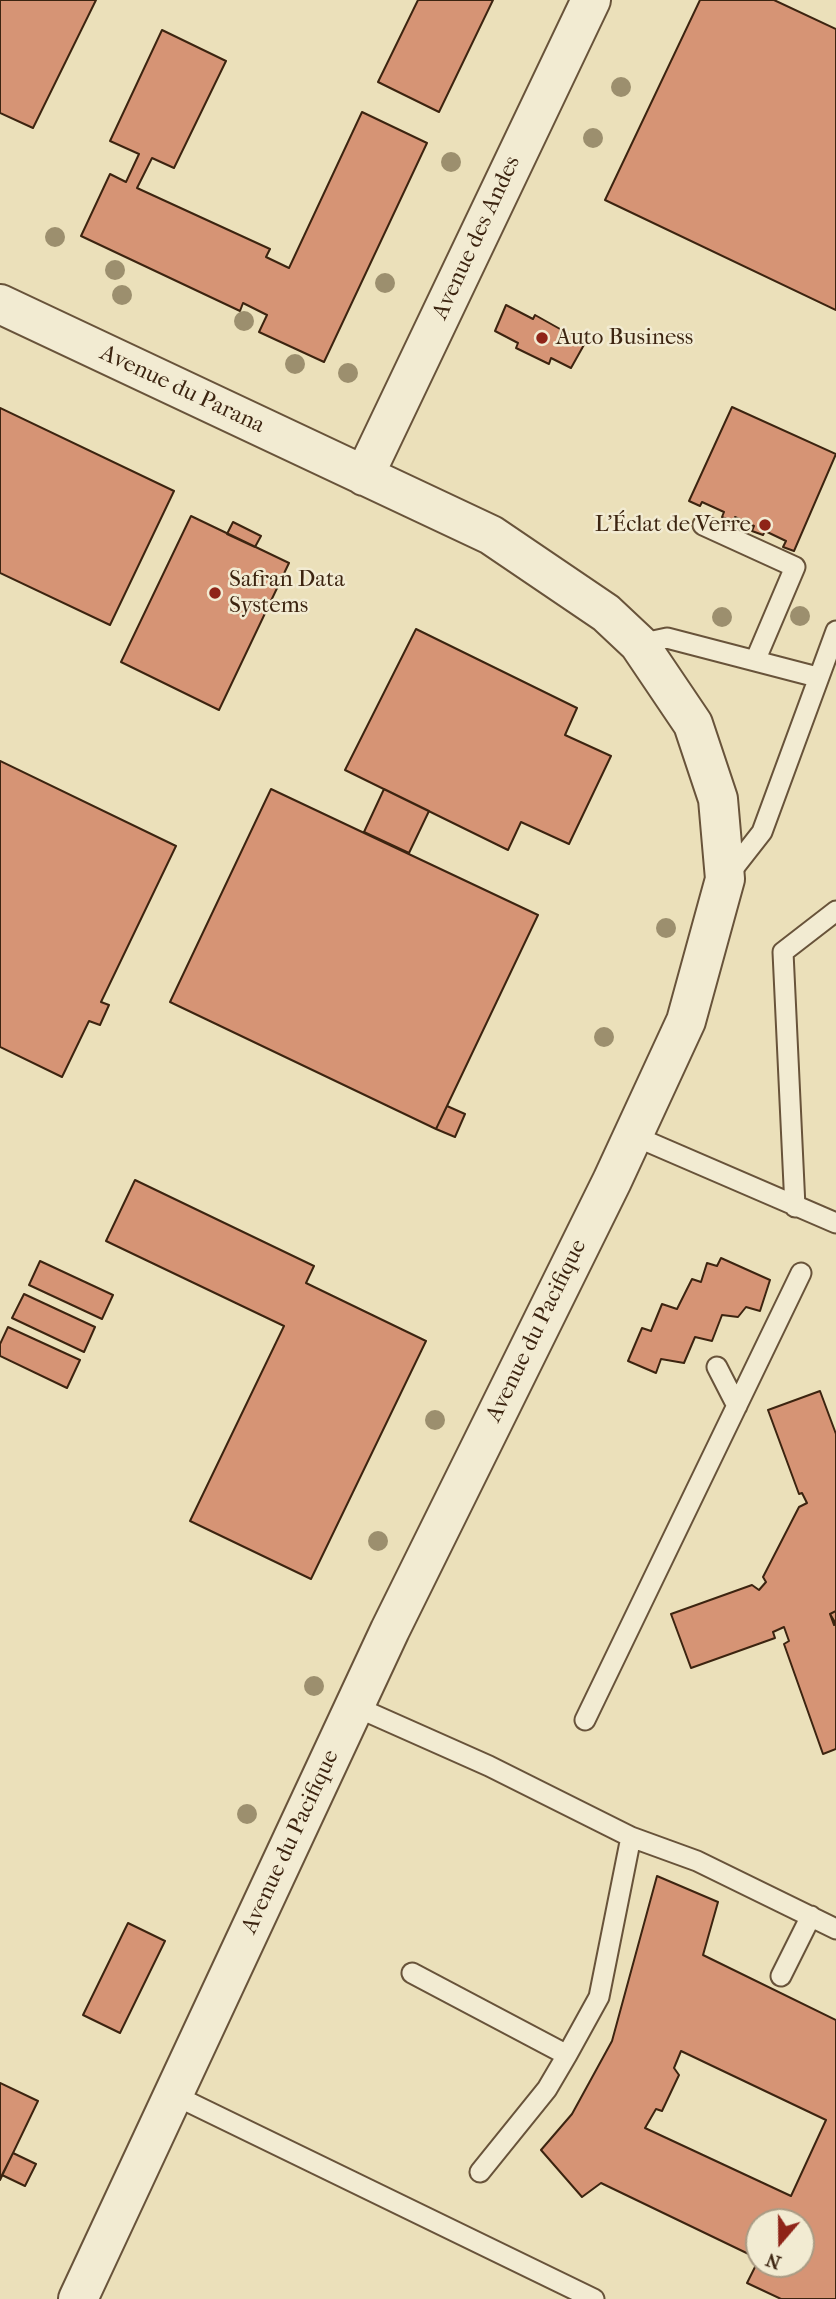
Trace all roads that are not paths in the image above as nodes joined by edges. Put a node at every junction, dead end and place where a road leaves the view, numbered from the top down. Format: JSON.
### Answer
{"nodes":[{"id":1,"x":591,"y":0,"type":"edge"},
{"id":2,"x":0,"y":304,"type":"edge"},
{"id":3,"x":364,"y":476,"type":"junction"},
{"id":4,"x":703,"y":525,"type":"dead end"},
{"id":5,"x":836,"y":631,"type":"edge"},
{"id":6,"x":639,"y":644,"type":"junction"},
{"id":7,"x":755,"y":661,"type":"junction"},
{"id":8,"x":817,"y":677,"type":"junction"},
{"id":9,"x":725,"y":879,"type":"junction"},
{"id":10,"x":836,"y":911,"type":"edge"},
{"id":11,"x":632,"y":1135,"type":"junction"},
{"id":12,"x":795,"y":1207,"type":"junction"},
{"id":13,"x":836,"y":1223,"type":"edge"},
{"id":14,"x":801,"y":1273,"type":"dead end"},
{"id":15,"x":717,"y":1367,"type":"dead end"},
{"id":16,"x":737,"y":1406,"type":"junction"},
{"id":17,"x":354,"y":1706,"type":"junction"},
{"id":18,"x":585,"y":1720,"type":"dead end"},
{"id":19,"x":631,"y":1837,"type":"junction"},
{"id":20,"x":811,"y":1916,"type":"junction"},
{"id":21,"x":836,"y":1929,"type":"edge"},
{"id":22,"x":412,"y":1973,"type":"dead end"},
{"id":23,"x":781,"y":1976,"type":"dead end"},
{"id":24,"x":567,"y":2055,"type":"junction"},
{"id":25,"x":174,"y":2095,"type":"junction"},
{"id":26,"x":480,"y":2172,"type":"dead end"},
{"id":27,"x":78,"y":2299,"type":"edge"},
{"id":28,"x":594,"y":2299,"type":"edge"}],
"edges":[{"from":1,"to":3,"type":"street","name":"Avenue des Andes"},
{"from":2,"to":3,"type":"street","name":"Avenue du Parana"},
{"from":3,"to":6,"type":"street","name":"Avenue du Pacifique"},
{"from":4,"to":7,"type":"lane"},
{"from":5,"to":8,"type":"lane"},
{"from":6,"to":7,"type":"lane"},
{"from":6,"to":9,"type":"street","name":"Avenue du Pacifique"},
{"from":7,"to":8,"type":"lane"},
{"from":8,"to":9,"type":"lane"},
{"from":9,"to":11,"type":"street","name":"Avenue du Pacifique"},
{"from":10,"to":12,"type":"lane"},
{"from":11,"to":12,"type":"lane"},
{"from":11,"to":17,"type":"street","name":"Avenue du Pacifique"},
{"from":12,"to":13,"type":"lane"},
{"from":14,"to":16,"type":"lane"},
{"from":15,"to":16,"type":"lane"},
{"from":16,"to":18,"type":"lane"},
{"from":17,"to":19,"type":"lane"},
{"from":17,"to":25,"type":"street","name":"Avenue du Pacifique"},
{"from":19,"to":20,"type":"lane"},
{"from":19,"to":24,"type":"lane"},
{"from":20,"to":21,"type":"lane"},
{"from":20,"to":23,"type":"lane"},
{"from":22,"to":24,"type":"lane"},
{"from":24,"to":26,"type":"lane"},
{"from":25,"to":27,"type":"street","name":"Avenue du Pacifique"},
{"from":25,"to":28,"type":"lane"}]}
